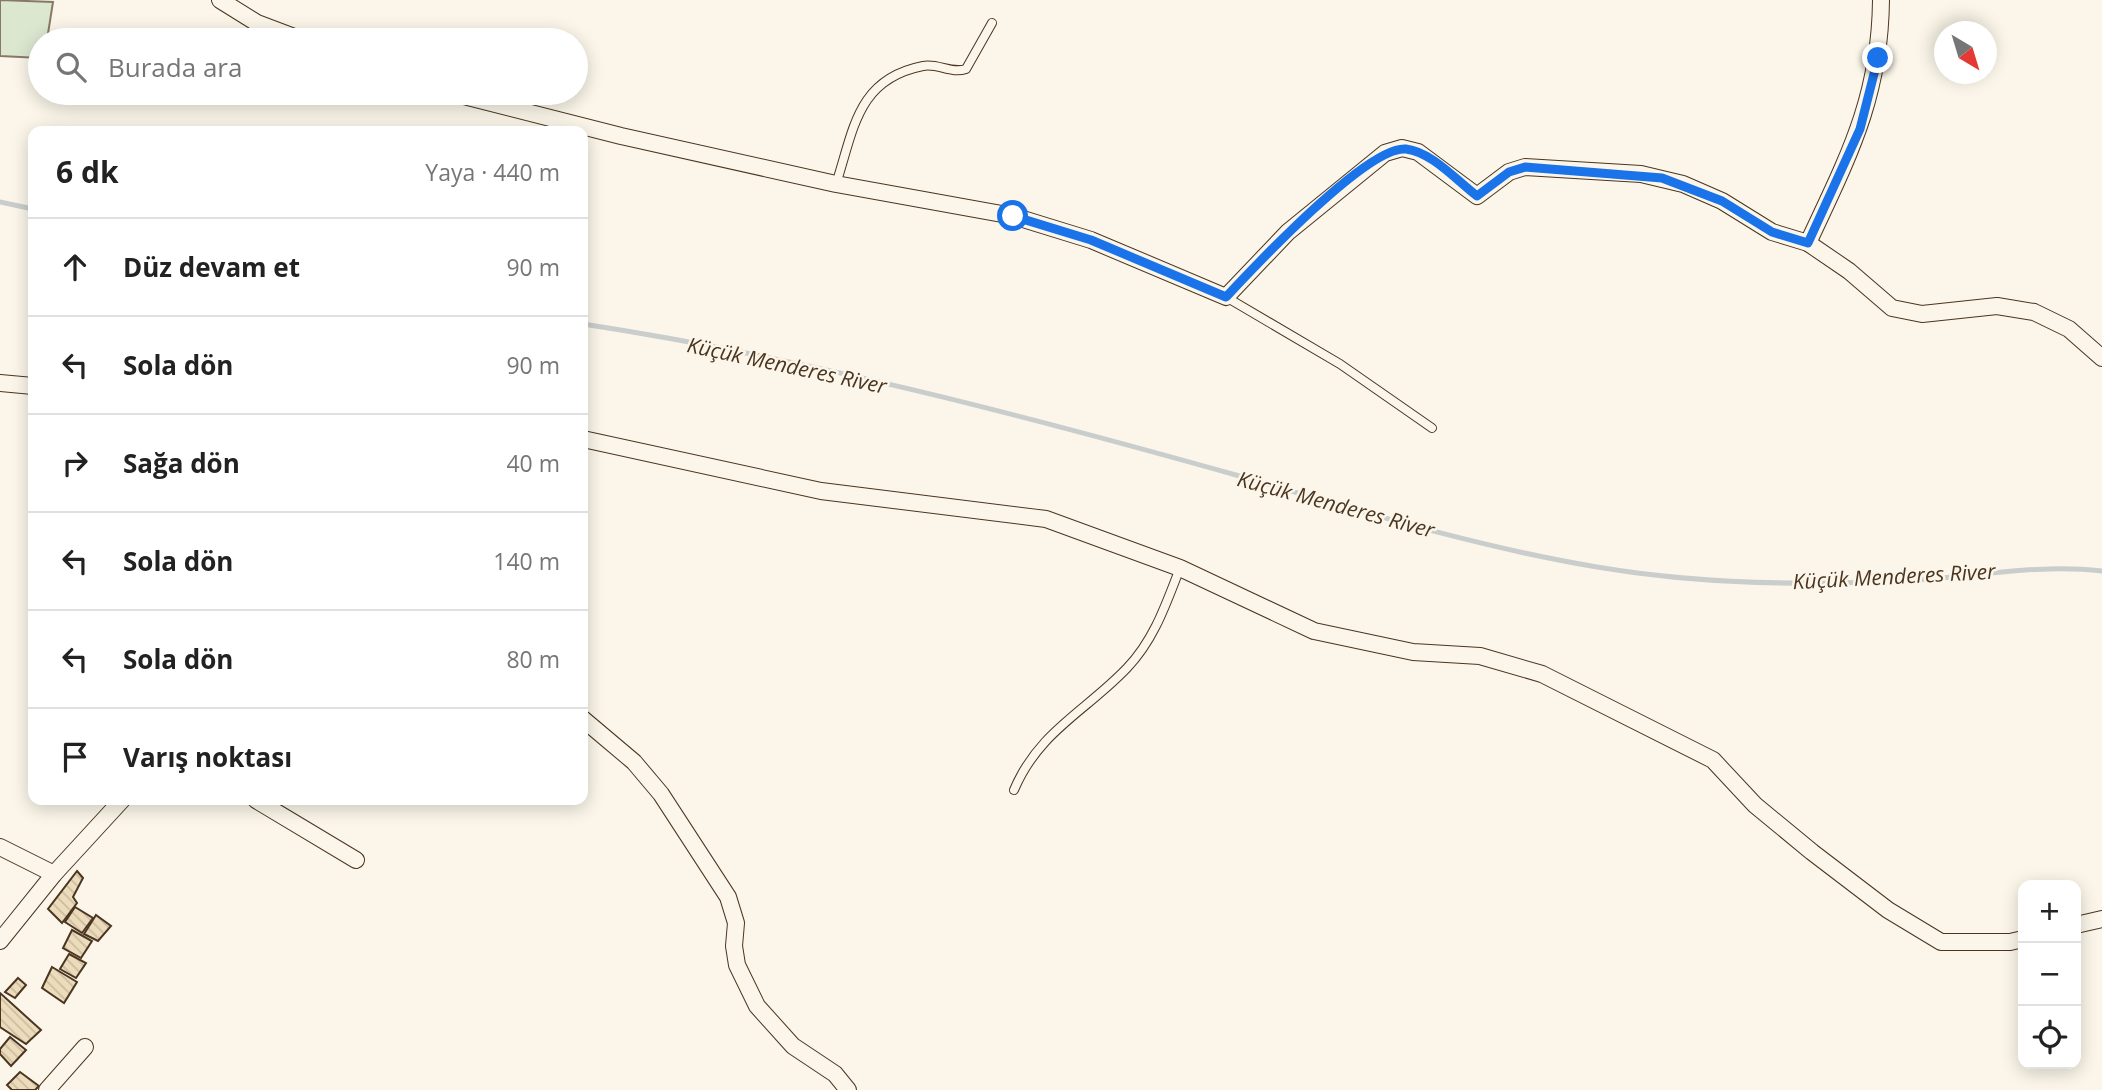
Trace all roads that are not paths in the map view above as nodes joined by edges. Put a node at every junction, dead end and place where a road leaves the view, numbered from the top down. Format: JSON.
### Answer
{"nodes":[{"id":1,"x":220,"y":0,"type":"edge"},
{"id":2,"x":1881,"y":0,"type":"edge"},
{"id":3,"x":992,"y":23,"type":"dead end"},
{"id":4,"x":270,"y":28,"type":"edge"},
{"id":5,"x":499,"y":105,"type":"edge"},
{"id":6,"x":582,"y":126,"type":"edge"},
{"id":7,"x":588,"y":128,"type":"edge"},
{"id":8,"x":836,"y":184,"type":"junction"},
{"id":9,"x":1808,"y":243,"type":"junction"},
{"id":10,"x":1226,"y":297,"type":"junction"},
{"id":11,"x":2102,"y":358,"type":"edge"},
{"id":12,"x":0,"y":383,"type":"edge"},
{"id":13,"x":28,"y":386,"type":"edge"},
{"id":14,"x":1432,"y":428,"type":"dead end"},
{"id":15,"x":588,"y":440,"type":"edge"},
{"id":16,"x":1180,"y":568,"type":"junction"},
{"id":17,"x":588,"y":723,"type":"edge"},
{"id":18,"x":1014,"y":790,"type":"dead end"},
{"id":19,"x":117,"y":805,"type":"edge"},
{"id":20,"x":264,"y":805,"type":"edge"},
{"id":21,"x":0,"y":847,"type":"edge"},
{"id":22,"x":356,"y":860,"type":"dead end"},
{"id":23,"x":54,"y":874,"type":"junction"},
{"id":24,"x":2102,"y":919,"type":"edge"},
{"id":25,"x":2081,"y":924,"type":"edge"},
{"id":26,"x":2018,"y":940,"type":"edge"},
{"id":27,"x":0,"y":941,"type":"edge"},
{"id":28,"x":85,"y":1047,"type":"dead end"},
{"id":29,"x":47,"y":1090,"type":"edge"},
{"id":30,"x":848,"y":1090,"type":"edge"}],
"edges":[{"from":1,"to":4,"type":"street"},
{"from":2,"to":9,"type":"street"},
{"from":3,"to":8,"type":"lane"},
{"from":5,"to":6,"type":"street"},
{"from":7,"to":8,"type":"street"},
{"from":8,"to":10,"type":"street"},
{"from":9,"to":10,"type":"street"},
{"from":9,"to":11,"type":"street"},
{"from":10,"to":14,"type":"lane"},
{"from":12,"to":13,"type":"street"},
{"from":15,"to":16,"type":"street"},
{"from":16,"to":18,"type":"lane"},
{"from":16,"to":26,"type":"street"},
{"from":17,"to":30,"type":"street"},
{"from":19,"to":23,"type":"street"},
{"from":20,"to":22,"type":"street"},
{"from":21,"to":23,"type":"street"},
{"from":23,"to":27,"type":"street"},
{"from":24,"to":25,"type":"street"},
{"from":28,"to":29,"type":"street"}]}
